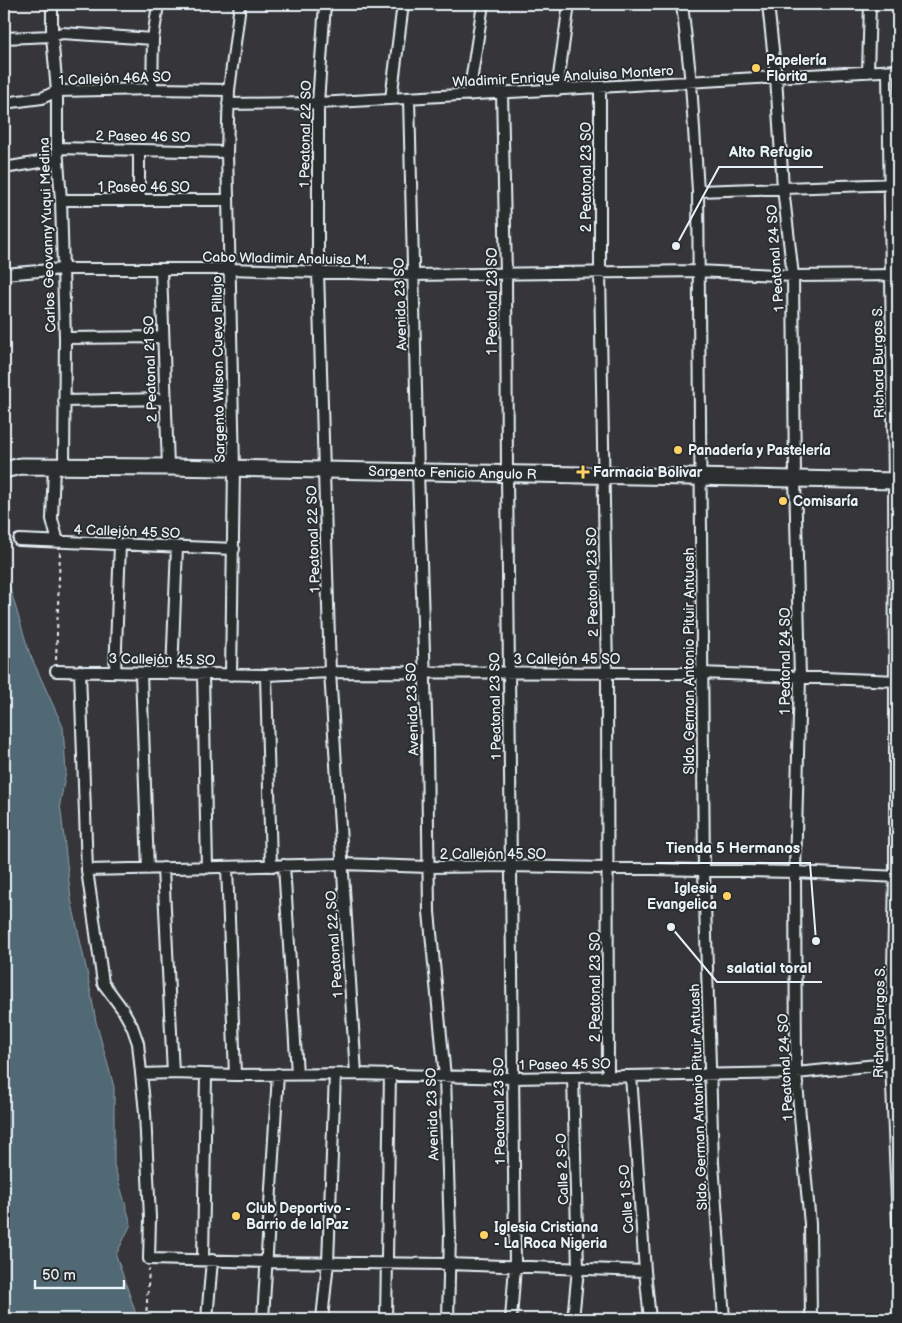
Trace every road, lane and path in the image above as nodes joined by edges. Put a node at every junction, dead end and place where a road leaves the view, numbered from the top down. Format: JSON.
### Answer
{"nodes":[{"id":1,"x":52,"y":4,"type":"edge"},
{"id":2,"x":158,"y":4,"type":"edge"},
{"id":3,"x":240,"y":4,"type":"edge"},
{"id":4,"x":325,"y":4,"type":"edge"},
{"id":5,"x":403,"y":4,"type":"edge"},
{"id":6,"x":483,"y":4,"type":"edge"},
{"id":7,"x":570,"y":4,"type":"edge"},
{"id":8,"x":682,"y":4,"type":"edge"},
{"id":9,"x":768,"y":4,"type":"edge"},
{"id":10,"x":870,"y":4,"type":"edge"},
{"id":11,"x":52,"y":36,"type":"junction"},
{"id":12,"x":4,"y":38,"type":"edge"},
{"id":13,"x":153,"y":39,"type":"junction"},
{"id":14,"x":893,"y":70,"type":"edge"},
{"id":15,"x":868,"y":72,"type":"junction"},
{"id":16,"x":776,"y":77,"type":"junction"},
{"id":17,"x":691,"y":83,"type":"junction"},
{"id":18,"x":600,"y":88,"type":"junction"},
{"id":19,"x":152,"y":89,"type":"junction"},
{"id":20,"x":229,"y":90,"type":"junction"},
{"id":21,"x":557,"y":90,"type":"junction"},
{"id":22,"x":57,"y":91,"type":"junction"},
{"id":23,"x":502,"y":93,"type":"junction"},
{"id":24,"x":469,"y":94,"type":"junction"},
{"id":25,"x":409,"y":98,"type":"junction"},
{"id":26,"x":391,"y":99,"type":"junction"},
{"id":27,"x":4,"y":103,"type":"edge"},
{"id":28,"x":318,"y":103,"type":"junction"},
{"id":29,"x":228,"y":104,"type":"junction"},
{"id":30,"x":57,"y":148,"type":"junction"},
{"id":31,"x":139,"y":150,"type":"junction"},
{"id":32,"x":227,"y":152,"type":"junction"},
{"id":33,"x":58,"y":159,"type":"junction"},
{"id":34,"x":4,"y":168,"type":"edge"},
{"id":35,"x":894,"y":185,"type":"edge"},
{"id":36,"x":783,"y":188,"type":"junction"},
{"id":37,"x":698,"y":191,"type":"junction"},
{"id":38,"x":61,"y":200,"type":"junction"},
{"id":39,"x":139,"y":200,"type":"junction"},
{"id":40,"x":227,"y":200,"type":"junction"},
{"id":41,"x":62,"y":269,"type":"junction"},
{"id":42,"x":229,"y":269,"type":"junction"},
{"id":43,"x":161,"y":270,"type":"junction"},
{"id":44,"x":318,"y":271,"type":"junction"},
{"id":45,"x":698,"y":271,"type":"junction"},
{"id":46,"x":600,"y":272,"type":"junction"},
{"id":47,"x":4,"y":274,"type":"edge"},
{"id":48,"x":506,"y":274,"type":"junction"},
{"id":49,"x":412,"y":275,"type":"junction"},
{"id":50,"x":894,"y":275,"type":"edge"},
{"id":51,"x":793,"y":276,"type":"junction"},
{"id":52,"x":162,"y":337,"type":"junction"},
{"id":53,"x":65,"y":338,"type":"junction"},
{"id":54,"x":165,"y":400,"type":"junction"},
{"id":55,"x":64,"y":401,"type":"junction"},
{"id":56,"x":59,"y":466,"type":"junction"},
{"id":57,"x":168,"y":467,"type":"junction"},
{"id":58,"x":234,"y":468,"type":"junction"},
{"id":59,"x":5,"y":469,"type":"edge"},
{"id":60,"x":325,"y":470,"type":"junction"},
{"id":61,"x":418,"y":472,"type":"junction"},
{"id":62,"x":507,"y":474,"type":"junction"},
{"id":63,"x":603,"y":476,"type":"junction"},
{"id":64,"x":701,"y":477,"type":"junction"},
{"id":65,"x":795,"y":478,"type":"junction"},
{"id":66,"x":896,"y":481,"type":"edge"},
{"id":67,"x":19,"y":540,"type":"dead end"},
{"id":68,"x":58,"y":542,"type":"junction"},
{"id":69,"x":120,"y":545,"type":"junction"},
{"id":70,"x":177,"y":546,"type":"junction"},
{"id":71,"x":234,"y":549,"type":"junction"},
{"id":72,"x":56,"y":671,"type":"joint"},
{"id":73,"x":80,"y":671,"type":"junction"},
{"id":74,"x":115,"y":672,"type":"junction"},
{"id":75,"x":141,"y":672,"type":"junction"},
{"id":76,"x":330,"y":672,"type":"junction"},
{"id":77,"x":424,"y":672,"type":"junction"},
{"id":78,"x":509,"y":672,"type":"junction"},
{"id":79,"x":172,"y":673,"type":"junction"},
{"id":80,"x":607,"y":673,"type":"junction"},
{"id":81,"x":702,"y":673,"type":"junction"},
{"id":82,"x":203,"y":674,"type":"junction"},
{"id":83,"x":232,"y":674,"type":"junction"},
{"id":84,"x":266,"y":676,"type":"junction"},
{"id":85,"x":800,"y":677,"type":"junction"},
{"id":86,"x":896,"y":681,"type":"edge"},
{"id":87,"x":343,"y":864,"type":"junction"},
{"id":88,"x":284,"y":865,"type":"junction"},
{"id":89,"x":271,"y":866,"type":"junction"},
{"id":90,"x":511,"y":866,"type":"junction"},
{"id":91,"x":227,"y":867,"type":"junction"},
{"id":92,"x":428,"y":867,"type":"junction"},
{"id":93,"x":163,"y":868,"type":"junction"},
{"id":94,"x":207,"y":868,"type":"junction"},
{"id":95,"x":148,"y":869,"type":"junction"},
{"id":96,"x":609,"y":869,"type":"junction"},
{"id":97,"x":88,"y":870,"type":"junction"},
{"id":98,"x":704,"y":871,"type":"junction"},
{"id":99,"x":795,"y":872,"type":"junction"},
{"id":100,"x":896,"y":877,"type":"edge"},
{"id":101,"x":895,"y":1063,"type":"edge"},
{"id":102,"x":173,"y":1073,"type":"junction"},
{"id":103,"x":796,"y":1073,"type":"junction"},
{"id":104,"x":142,"y":1074,"type":"junction"},
{"id":105,"x":278,"y":1074,"type":"junction"},
{"id":106,"x":297,"y":1074,"type":"junction"},
{"id":107,"x":335,"y":1074,"type":"junction"},
{"id":108,"x":356,"y":1074,"type":"junction"},
{"id":109,"x":390,"y":1074,"type":"junction"},
{"id":110,"x":710,"y":1074,"type":"junction"},
{"id":111,"x":206,"y":1075,"type":"junction"},
{"id":112,"x":235,"y":1076,"type":"junction"},
{"id":113,"x":631,"y":1076,"type":"junction"},
{"id":114,"x":445,"y":1077,"type":"junction"},
{"id":115,"x":573,"y":1077,"type":"junction"},
{"id":116,"x":608,"y":1077,"type":"junction"},
{"id":117,"x":513,"y":1078,"type":"junction"},
{"id":118,"x":898,"y":1223,"type":"edge"},
{"id":119,"x":149,"y":1259,"type":"junction"},
{"id":120,"x":208,"y":1260,"type":"junction"},
{"id":121,"x":267,"y":1262,"type":"junction"},
{"id":122,"x":328,"y":1262,"type":"junction"},
{"id":123,"x":388,"y":1263,"type":"junction"},
{"id":124,"x":449,"y":1264,"type":"junction"},
{"id":125,"x":516,"y":1266,"type":"junction"},
{"id":126,"x":578,"y":1269,"type":"junction"},
{"id":127,"x":644,"y":1271,"type":"junction"},
{"id":128,"x":146,"y":1319,"type":"edge"},
{"id":129,"x":207,"y":1319,"type":"edge"},
{"id":130,"x":263,"y":1319,"type":"edge"},
{"id":131,"x":322,"y":1319,"type":"edge"},
{"id":132,"x":386,"y":1319,"type":"edge"},
{"id":133,"x":448,"y":1319,"type":"edge"},
{"id":134,"x":511,"y":1319,"type":"edge"},
{"id":135,"x":573,"y":1319,"type":"edge"},
{"id":136,"x":650,"y":1319,"type":"edge"},
{"id":137,"x":724,"y":1319,"type":"edge"},
{"id":138,"x":811,"y":1319,"type":"edge"}],
"edges":[{"from":1,"to":11,"type":"street","name":"Carlos Geovanny Yuqui Medina"},
{"from":2,"to":13,"type":"street"},
{"from":3,"to":20,"type":"street","name":"Sargento Wilson Cueva Pillajo"},
{"from":4,"to":28,"type":"street","name":"1 Peatonal 22 SO"},
{"from":5,"to":26,"type":"street"},
{"from":6,"to":24,"type":"street"},
{"from":7,"to":21,"type":"street"},
{"from":8,"to":17,"type":"street","name":"Sldo. German Antonio Pituir Antuash"},
{"from":9,"to":16,"type":"street","name":"1 Peatonal 24 SO"},
{"from":10,"to":15,"type":"street"},
{"from":11,"to":12,"type":"street"},
{"from":11,"to":13,"type":"street"},
{"from":11,"to":22,"type":"street","name":"Carlos Geovanny Yuqui Medina"},
{"from":13,"to":19,"type":"street"},
{"from":14,"to":15,"type":"street","name":"Wladimir Enrique Analuisa Montero"},
{"from":14,"to":35,"type":"street","name":"Richard Burgos S."},
{"from":15,"to":16,"type":"street","name":"Wladimir Enrique Analuisa Montero"},
{"from":16,"to":17,"type":"street","name":"Wladimir Enrique Analuisa Montero"},
{"from":16,"to":36,"type":"street","name":"1 Peatonal 24 SO"},
{"from":17,"to":18,"type":"street","name":"Wladimir Enrique Analuisa Montero"},
{"from":17,"to":37,"type":"street","name":"Sldo. German Antonio Pituir Antuash"},
{"from":18,"to":21,"type":"street","name":"Wladimir Enrique Analuisa Montero"},
{"from":18,"to":46,"type":"street","name":"2 Peatonal 23 SO"},
{"from":19,"to":20,"type":"street","name":"1 Callejón 46A SO"},
{"from":19,"to":22,"type":"street","name":"1 Callejón 46A SO"},
{"from":20,"to":29,"type":"street","name":"Sargento Wilson Cueva Pillajo"},
{"from":21,"to":23,"type":"street","name":"Wladimir Enrique Analuisa Montero"},
{"from":22,"to":27,"type":"street","name":"1 Callejón 46A SO"},
{"from":22,"to":30,"type":"street","name":"Carlos Geovanny Yuqui Medina"},
{"from":23,"to":24,"type":"street","name":"Wladimir Enrique Analuisa Montero"},
{"from":23,"to":48,"type":"street","name":"1 Peatonal 23 SO"},
{"from":24,"to":25,"type":"street","name":"Wladimir Enrique Analuisa Montero"},
{"from":25,"to":26,"type":"street","name":"Wladimir Enrique Analuisa Montero"},
{"from":25,"to":49,"type":"street","name":"Avenida 23 SO"},
{"from":26,"to":28,"type":"street","name":"Wladimir Enrique Analuisa Montero"},
{"from":28,"to":29,"type":"street","name":"Wladimir Enrique Analuisa Montero"},
{"from":28,"to":44,"type":"street","name":"1 Peatonal 22 SO"},
{"from":29,"to":32,"type":"street","name":"Sargento Wilson Cueva Pillajo"},
{"from":30,"to":31,"type":"street","name":"2 Paseo 46 SO"},
{"from":30,"to":33,"type":"street","name":"Carlos Geovanny Yuqui Medina"},
{"from":31,"to":32,"type":"street","name":"2 Paseo 46 SO"},
{"from":31,"to":39,"type":"street"},
{"from":32,"to":40,"type":"street","name":"Sargento Wilson Cueva Pillajo"},
{"from":33,"to":34,"type":"street"},
{"from":33,"to":38,"type":"street","name":"Carlos Geovanny Yuqui Medina"},
{"from":35,"to":36,"type":"street"},
{"from":35,"to":50,"type":"street","name":"Richard Burgos S."},
{"from":36,"to":37,"type":"street"},
{"from":36,"to":51,"type":"street","name":"1 Peatonal 24 SO"},
{"from":37,"to":45,"type":"street","name":"Sldo. German Antonio Pituir Antuash"},
{"from":38,"to":39,"type":"street","name":"1 Paseo 46 SO"},
{"from":38,"to":41,"type":"street","name":"Carlos Geovanny Yuqui Medina"},
{"from":39,"to":40,"type":"street","name":"1 Paseo 46 SO"},
{"from":40,"to":42,"type":"street","name":"Sargento Wilson Cueva Pillajo"},
{"from":41,"to":43,"type":"street","name":"Cabo Wladimir Analuisa M."},
{"from":41,"to":47,"type":"street","name":"Cabo Wladimir Analuisa M."},
{"from":41,"to":53,"type":"street","name":"Carlos Geovanny Yuqui Medina"},
{"from":42,"to":43,"type":"street","name":"Cabo Wladimir Analuisa M."},
{"from":42,"to":44,"type":"street","name":"Cabo Wladimir Analuisa M."},
{"from":42,"to":58,"type":"street","name":"Sargento Wilson Cueva Pillajo"},
{"from":43,"to":52,"type":"street","name":"2 Peatonal 21 SO"},
{"from":44,"to":49,"type":"street","name":"Cabo Wladimir Analuisa M."},
{"from":44,"to":60,"type":"street","name":"1 Peatonal 22 SO"},
{"from":45,"to":46,"type":"street","name":"Cabo Wladimir Analuisa M."},
{"from":45,"to":51,"type":"street","name":"Cabo Wladimir Analuisa M."},
{"from":45,"to":64,"type":"street","name":"Sldo. German Antonio Pituir Antuash"},
{"from":46,"to":48,"type":"street","name":"Cabo Wladimir Analuisa M."},
{"from":46,"to":63,"type":"street","name":"2 Peatonal 23 SO"},
{"from":48,"to":49,"type":"street","name":"Cabo Wladimir Analuisa M."},
{"from":48,"to":62,"type":"street","name":"1 Peatonal 23 SO"},
{"from":49,"to":61,"type":"street","name":"Avenida 23 SO"},
{"from":50,"to":51,"type":"street","name":"Cabo Wladimir Analuisa M."},
{"from":50,"to":66,"type":"street","name":"Richard Burgos S."},
{"from":51,"to":65,"type":"street","name":"1 Peatonal 24 SO"},
{"from":52,"to":53,"type":"street"},
{"from":52,"to":54,"type":"street","name":"2 Peatonal 21 SO"},
{"from":53,"to":55,"type":"street","name":"Carlos Geovanny Yuqui Medina"},
{"from":54,"to":55,"type":"street"},
{"from":54,"to":57,"type":"street","name":"2 Peatonal 21 SO"},
{"from":55,"to":56,"type":"street","name":"Carlos Geovanny Yuqui Medina"},
{"from":56,"to":57,"type":"street","name":"Sargento Fenicio Angulo R"},
{"from":56,"to":59,"type":"street","name":"Sargento Fenicio Angulo R"},
{"from":56,"to":68,"type":"street","name":"Carlos Geovanny Yuqui Medina"},
{"from":57,"to":58,"type":"street","name":"Sargento Fenicio Angulo R"},
{"from":58,"to":60,"type":"street","name":"Sargento Fenicio Angulo R"},
{"from":58,"to":71,"type":"street","name":"Sargento Wilson Cueva Pillajo"},
{"from":60,"to":61,"type":"street","name":"Sargento Fenicio Angulo R"},
{"from":60,"to":76,"type":"street","name":"1 Peatonal 22 SO"},
{"from":61,"to":62,"type":"street","name":"Sargento Fenicio Angulo R"},
{"from":61,"to":77,"type":"street","name":"Avenida 23 SO"},
{"from":62,"to":63,"type":"street","name":"Sargento Fenicio Angulo R"},
{"from":62,"to":78,"type":"street","name":"1 Peatonal 23 SO"},
{"from":63,"to":64,"type":"street","name":"Sargento Fenicio Angulo R"},
{"from":63,"to":80,"type":"street","name":"2 Peatonal 23 SO"},
{"from":64,"to":65,"type":"street","name":"Sargento Fenicio Angulo R"},
{"from":64,"to":81,"type":"street","name":"Sldo. German Antonio Pituir Antuash"},
{"from":65,"to":66,"type":"street","name":"Sargento Fenicio Angulo R"},
{"from":65,"to":85,"type":"street","name":"1 Peatonal 24 SO"},
{"from":66,"to":86,"type":"street","name":"Richard Burgos S."},
{"from":67,"to":68,"type":"street","name":"4 Callejón 45 SO"},
{"from":68,"to":69,"type":"street","name":"4 Callejón 45 SO"},
{"from":68,"to":72,"type":"path"},
{"from":69,"to":70,"type":"street","name":"4 Callejón 45 SO"},
{"from":69,"to":74,"type":"street"},
{"from":70,"to":71,"type":"street","name":"4 Callejón 45 SO"},
{"from":70,"to":79,"type":"street"},
{"from":71,"to":83,"type":"street","name":"Sargento Wilson Cueva Pillajo"},
{"from":72,"to":73,"type":"street","name":"3 Callejón 45 SO"},
{"from":73,"to":74,"type":"street","name":"3 Callejón 45 SO"},
{"from":73,"to":97,"type":"street"},
{"from":74,"to":75,"type":"street","name":"3 Callejón 45 SO"},
{"from":75,"to":79,"type":"street","name":"3 Callejón 45 SO"},
{"from":75,"to":95,"type":"street"},
{"from":76,"to":77,"type":"street","name":"3 Callejón 45 SO"},
{"from":76,"to":84,"type":"street","name":"3 Callejón 45 SO"},
{"from":76,"to":87,"type":"street","name":"1 Peatonal 22 SO"},
{"from":77,"to":78,"type":"street","name":"3 Callejón 45 SO"},
{"from":77,"to":92,"type":"street","name":"Avenida 23 SO"},
{"from":78,"to":80,"type":"street","name":"3 Callejón 45 SO"},
{"from":78,"to":90,"type":"street","name":"1 Peatonal 23 SO"},
{"from":79,"to":82,"type":"street","name":"3 Callejón 45 SO"},
{"from":80,"to":81,"type":"street","name":"3 Callejón 45 SO"},
{"from":80,"to":96,"type":"street","name":"2 Peatonal 23 SO"},
{"from":81,"to":85,"type":"street","name":"3 Callejón 45 SO"},
{"from":81,"to":98,"type":"street","name":"Sldo. German Antonio Pituir Antuash"},
{"from":82,"to":83,"type":"street","name":"3 Callejón 45 SO"},
{"from":82,"to":94,"type":"street"},
{"from":83,"to":84,"type":"street","name":"3 Callejón 45 SO"},
{"from":84,"to":89,"type":"street"},
{"from":85,"to":86,"type":"street","name":"3 Callejón 45 SO"},
{"from":85,"to":99,"type":"street","name":"1 Peatonal 24 SO"},
{"from":86,"to":100,"type":"street","name":"Richard Burgos S."},
{"from":87,"to":88,"type":"street","name":"2 Callejón 45 SO"},
{"from":87,"to":92,"type":"street","name":"2 Callejón 45 SO"},
{"from":87,"to":108,"type":"street","name":"1 Peatonal 22 SO"},
{"from":88,"to":89,"type":"street","name":"2 Callejón 45 SO"},
{"from":88,"to":106,"type":"street"},
{"from":89,"to":91,"type":"street","name":"2 Callejón 45 SO"},
{"from":90,"to":92,"type":"street","name":"2 Callejón 45 SO"},
{"from":90,"to":96,"type":"street","name":"2 Callejón 45 SO"},
{"from":90,"to":117,"type":"street","name":"1 Peatonal 23 SO"},
{"from":91,"to":94,"type":"street","name":"2 Callejón 45 SO"},
{"from":91,"to":112,"type":"street"},
{"from":92,"to":114,"type":"street","name":"Avenida 23 SO"},
{"from":93,"to":94,"type":"street","name":"2 Callejón 45 SO"},
{"from":93,"to":95,"type":"street","name":"2 Callejón 45 SO"},
{"from":93,"to":102,"type":"street"},
{"from":95,"to":97,"type":"street","name":"2 Callejón 45 SO"},
{"from":96,"to":98,"type":"street","name":"2 Callejón 45 SO"},
{"from":96,"to":116,"type":"street","name":"2 Peatonal 23 SO"},
{"from":97,"to":104,"type":"street"},
{"from":98,"to":99,"type":"street","name":"2 Callejón 45 SO"},
{"from":98,"to":110,"type":"street","name":"Sldo. German Antonio Pituir Antuash"},
{"from":99,"to":100,"type":"street","name":"2 Callejón 45 SO"},
{"from":99,"to":103,"type":"street","name":"1 Peatonal 24 SO"},
{"from":100,"to":101,"type":"street","name":"Richard Burgos S."},
{"from":101,"to":103,"type":"street","name":"1 Paseo 45 SO"},
{"from":101,"to":118,"type":"street","name":"Richard Burgos S."},
{"from":102,"to":104,"type":"street","name":"1 Paseo 45 SO"},
{"from":102,"to":111,"type":"street","name":"1 Paseo 45 SO"},
{"from":103,"to":110,"type":"street","name":"1 Paseo 45 SO"},
{"from":103,"to":138,"type":"street","name":"1 Peatonal 24 SO"},
{"from":104,"to":119,"type":"street"},
{"from":105,"to":106,"type":"street","name":"1 Paseo 45 SO"},
{"from":105,"to":112,"type":"street","name":"1 Paseo 45 SO"},
{"from":105,"to":121,"type":"street"},
{"from":106,"to":107,"type":"street","name":"1 Paseo 45 SO"},
{"from":107,"to":108,"type":"street","name":"1 Paseo 45 SO"},
{"from":107,"to":122,"type":"street"},
{"from":108,"to":109,"type":"street","name":"1 Paseo 45 SO"},
{"from":109,"to":114,"type":"street","name":"1 Paseo 45 SO"},
{"from":109,"to":123,"type":"street"},
{"from":110,"to":113,"type":"street","name":"1 Paseo 45 SO"},
{"from":110,"to":137,"type":"street","name":"Sldo. German Antonio Pituir Antuash"},
{"from":111,"to":112,"type":"street","name":"1 Paseo 45 SO"},
{"from":111,"to":120,"type":"street"},
{"from":113,"to":116,"type":"street","name":"1 Paseo 45 SO"},
{"from":113,"to":127,"type":"street","name":"Calle 1 S-O"},
{"from":114,"to":117,"type":"street","name":"1 Paseo 45 SO"},
{"from":114,"to":124,"type":"street","name":"Avenida 23 SO"},
{"from":115,"to":116,"type":"street","name":"1 Paseo 45 SO"},
{"from":115,"to":117,"type":"street","name":"1 Paseo 45 SO"},
{"from":115,"to":126,"type":"street","name":"Calle 2 S-O"},
{"from":117,"to":125,"type":"street","name":"1 Peatonal 23 SO"},
{"from":119,"to":120,"type":"street"},
{"from":119,"to":128,"type":"path"},
{"from":120,"to":121,"type":"street"},
{"from":120,"to":129,"type":"street"},
{"from":121,"to":122,"type":"street"},
{"from":121,"to":130,"type":"street"},
{"from":122,"to":123,"type":"street"},
{"from":122,"to":131,"type":"street"},
{"from":123,"to":124,"type":"street"},
{"from":123,"to":132,"type":"street"},
{"from":124,"to":125,"type":"street"},
{"from":124,"to":133,"type":"street","name":"Avenida 23 SO"},
{"from":125,"to":126,"type":"street"},
{"from":125,"to":134,"type":"street","name":"1 Peatonal 23 SO"},
{"from":126,"to":127,"type":"street"},
{"from":126,"to":135,"type":"street","name":"Calle 2 S-O"},
{"from":127,"to":136,"type":"street","name":"Calle 1 S-O"}]}
